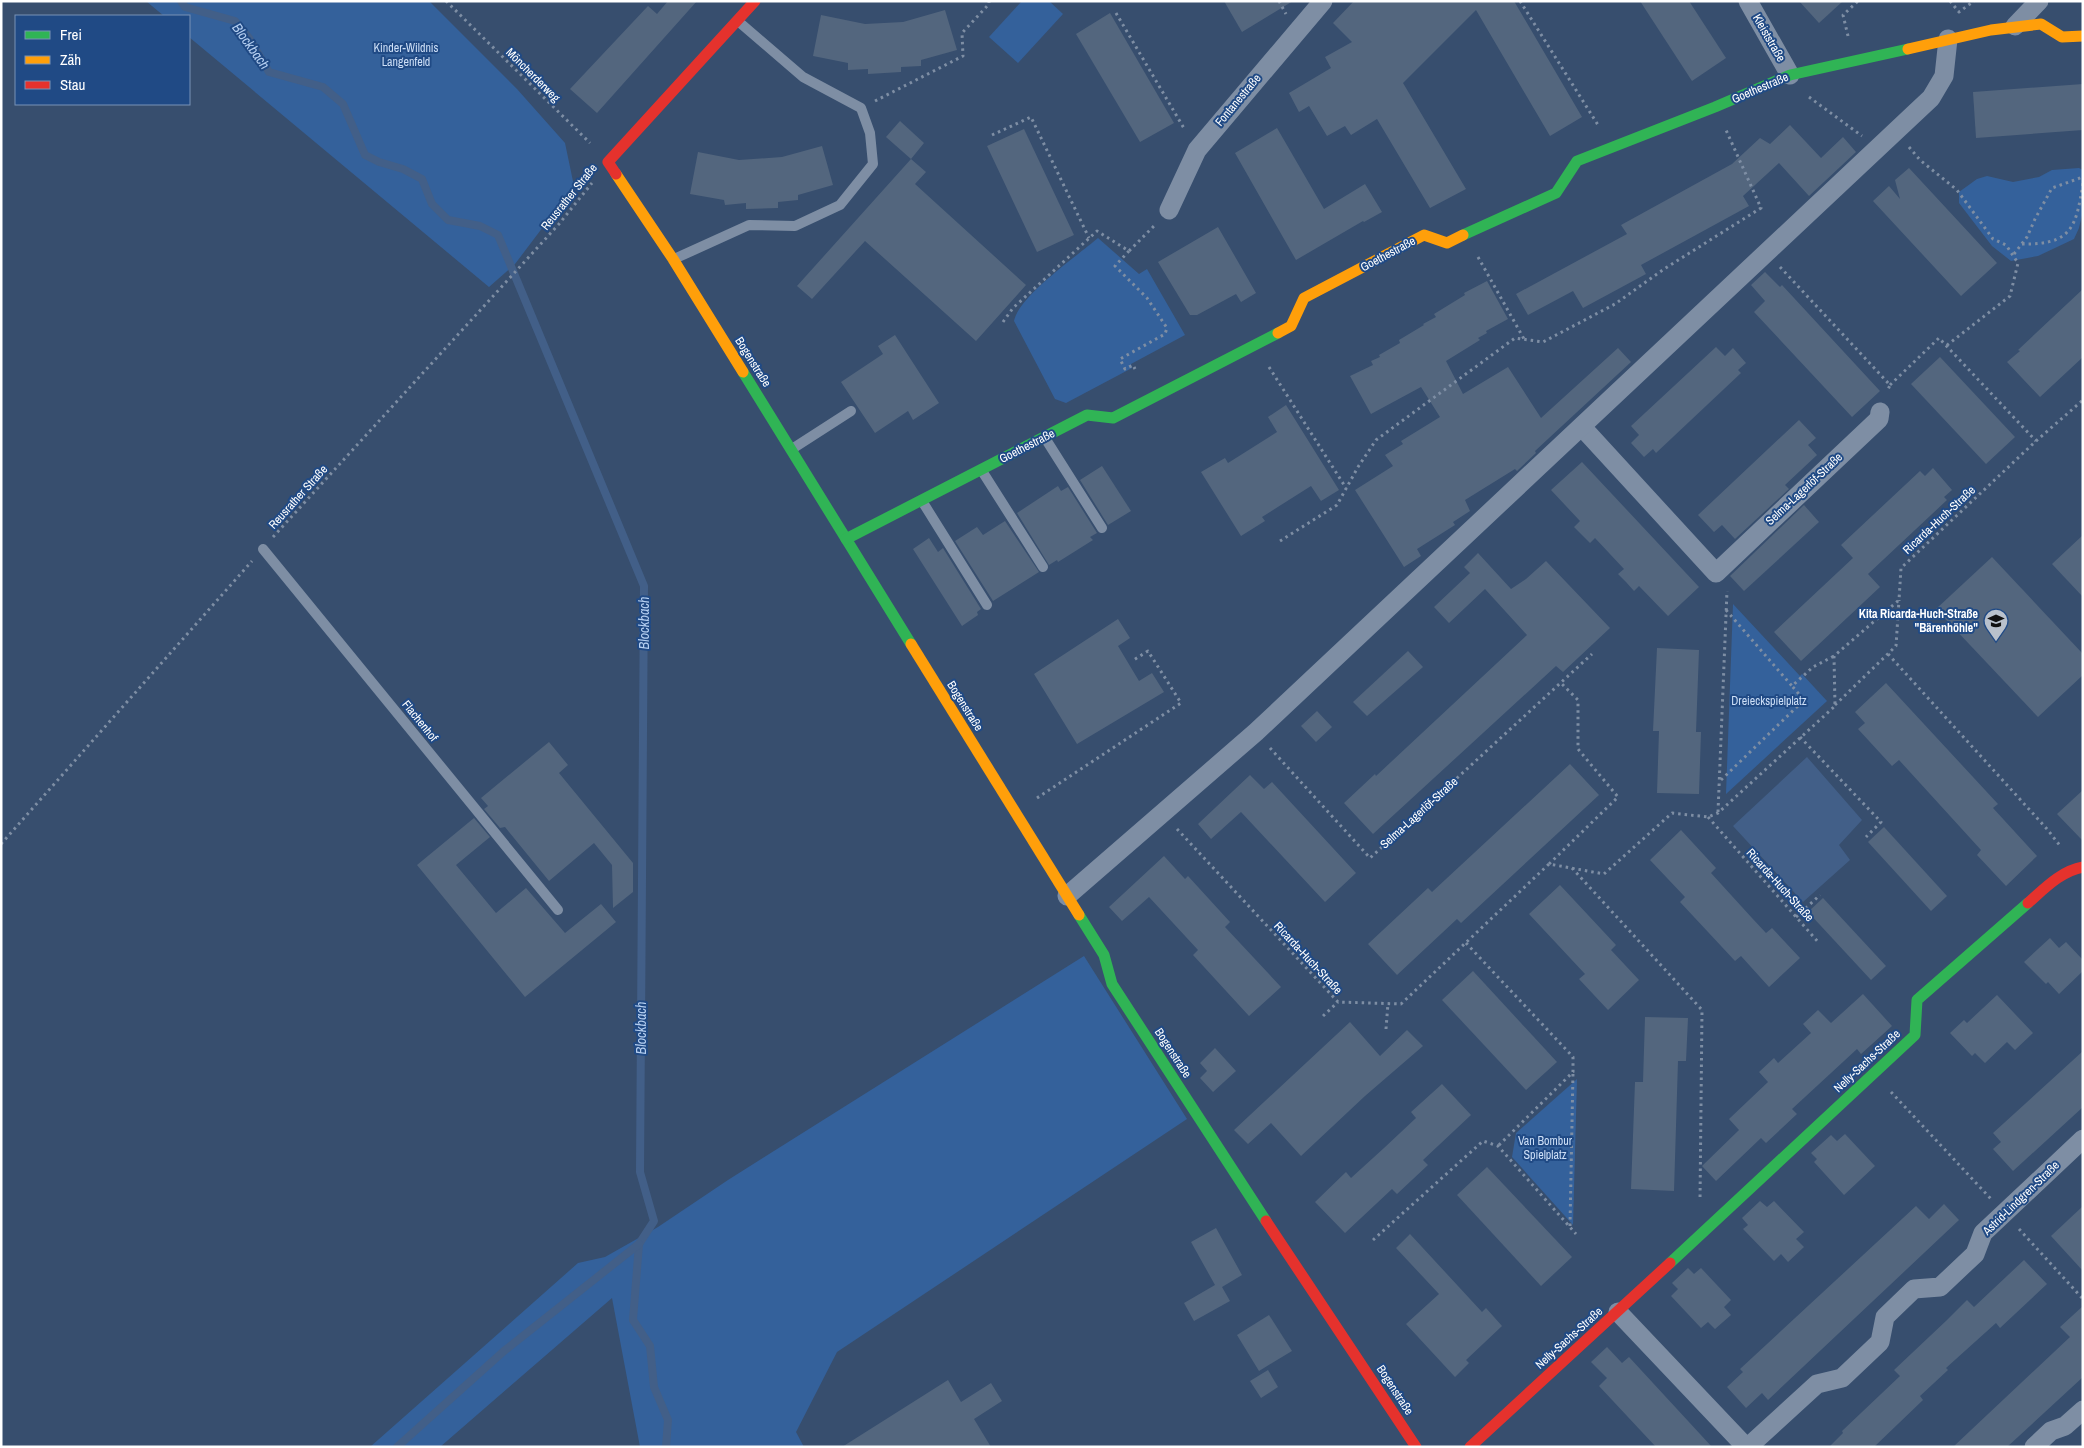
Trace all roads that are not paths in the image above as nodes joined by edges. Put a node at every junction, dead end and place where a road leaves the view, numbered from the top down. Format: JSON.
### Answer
{"nodes":[{"id":1,"x":755,"y":1,"type":"edge"},
{"id":2,"x":1323,"y":1,"type":"edge"},
{"id":3,"x":1748,"y":1,"type":"edge"},
{"id":4,"x":2040,"y":1,"type":"edge"},
{"id":5,"x":737,"y":20,"type":"junction"},
{"id":6,"x":2016,"y":26,"type":"junction"},
{"id":7,"x":2083,"y":36,"type":"edge"},
{"id":8,"x":1948,"y":39,"type":"junction"},
{"id":9,"x":1784,"y":77,"type":"junction"},
{"id":10,"x":1169,"y":210,"type":"road end"},
{"id":11,"x":673,"y":259,"type":"junction"},
{"id":12,"x":851,"y":411,"type":"dead end"},
{"id":13,"x":1880,"y":412,"type":"road end"},
{"id":14,"x":1582,"y":427,"type":"junction"},
{"id":15,"x":1044,"y":437,"type":"junction"},
{"id":16,"x":791,"y":450,"type":"junction"},
{"id":17,"x":981,"y":470,"type":"junction"},
{"id":18,"x":922,"y":500,"type":"junction"},
{"id":19,"x":1102,"y":528,"type":"dead end"},
{"id":20,"x":846,"y":539,"type":"junction"},
{"id":21,"x":263,"y":549,"type":"road end"},
{"id":22,"x":1043,"y":567,"type":"dead end"},
{"id":23,"x":987,"y":604,"type":"dead end"},
{"id":24,"x":2077,"y":868,"type":"edge"},
{"id":25,"x":1067,"y":896,"type":"junction"},
{"id":26,"x":558,"y":910,"type":"dead end"},
{"id":27,"x":2083,"y":1139,"type":"edge"},
{"id":28,"x":1618,"y":1312,"type":"junction"},
{"id":29,"x":2083,"y":1410,"type":"edge"},
{"id":30,"x":1416,"y":1447,"type":"edge"},
{"id":31,"x":1470,"y":1447,"type":"edge"},
{"id":32,"x":1747,"y":1447,"type":"edge"},
{"id":33,"x":2034,"y":1447,"type":"edge"}],
"edges":[{"from":1,"to":5,"type":"street"},
{"from":2,"to":10,"type":"street","name":"Fontanestraße"},
{"from":3,"to":9,"type":"street","name":"Kleiststraße"},
{"from":4,"to":6,"type":"street"},
{"from":5,"to":11,"type":"street","name":"Bogenstraße"},
{"from":5,"to":11,"type":"lane"},
{"from":6,"to":7,"type":"street","name":"Goethestraße"},
{"from":6,"to":8,"type":"street","name":"Goethestraße"},
{"from":8,"to":9,"type":"street","name":"Goethestraße"},
{"from":8,"to":14,"type":"street"},
{"from":9,"to":15,"type":"street","name":"Goethestraße"},
{"from":11,"to":16,"type":"street","name":"Bogenstraße"},
{"from":12,"to":16,"type":"lane"},
{"from":13,"to":14,"type":"street","name":"Selma-Lagerlöf-Straße"},
{"from":14,"to":25,"type":"street"},
{"from":15,"to":17,"type":"street","name":"Goethestraße"},
{"from":15,"to":19,"type":"lane"},
{"from":16,"to":20,"type":"street","name":"Bogenstraße"},
{"from":17,"to":18,"type":"street","name":"Goethestraße"},
{"from":17,"to":22,"type":"lane"},
{"from":18,"to":20,"type":"street","name":"Goethestraße"},
{"from":18,"to":23,"type":"lane"},
{"from":20,"to":25,"type":"street","name":"Bogenstraße"},
{"from":21,"to":26,"type":"lane","name":"Flachenhof"},
{"from":24,"to":28,"type":"street","name":"Nelly-Sachs-Straße"},
{"from":25,"to":30,"type":"street","name":"Bogenstraße"},
{"from":27,"to":32,"type":"street","name":"Astrid-Lindgren-Straße"},
{"from":28,"to":31,"type":"street","name":"Nelly-Sachs-Straße"},
{"from":28,"to":32,"type":"street","name":"Astrid-Lindgren-Straße"},
{"from":29,"to":33,"type":"street"}]}
